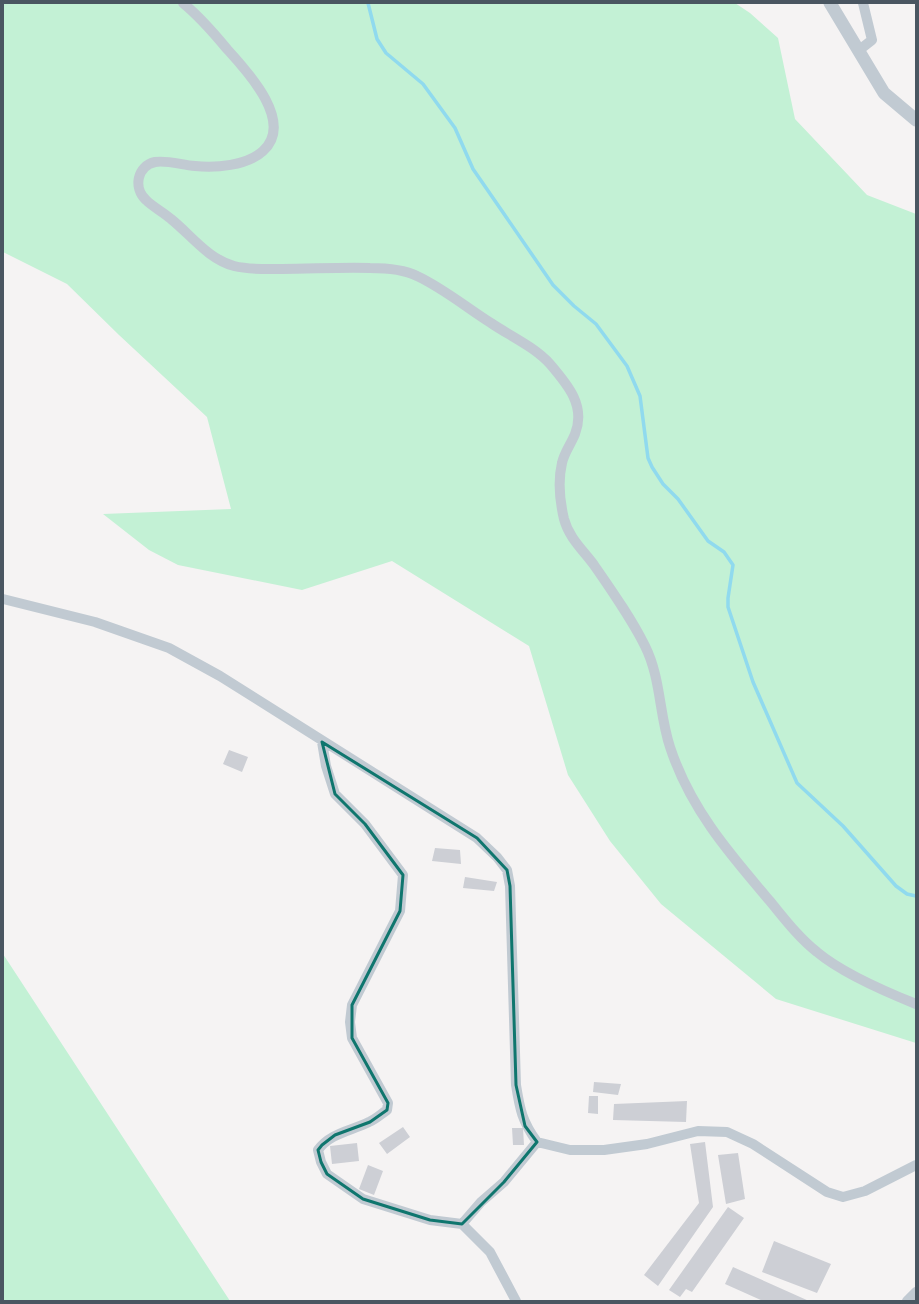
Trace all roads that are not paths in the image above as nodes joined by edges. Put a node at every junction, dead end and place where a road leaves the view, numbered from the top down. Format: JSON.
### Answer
{"nodes":[{"id":1,"x":182,"y":3,"type":"edge"},
{"id":2,"x":830,"y":3,"type":"edge"},
{"id":3,"x":863,"y":3,"type":"edge"},
{"id":4,"x":858,"y":51,"type":"junction"},
{"id":5,"x":916,"y":120,"type":"edge"},
{"id":6,"x":3,"y":599,"type":"edge"},
{"id":7,"x":322,"y":742,"type":"junction"},
{"id":8,"x":916,"y":1004,"type":"edge"},
{"id":9,"x":537,"y":1142,"type":"junction"},
{"id":10,"x":916,"y":1165,"type":"edge"},
{"id":11,"x":462,"y":1224,"type":"junction"},
{"id":12,"x":916,"y":1292,"type":"edge"},
{"id":13,"x":516,"y":1301,"type":"edge"},
{"id":14,"x":907,"y":1301,"type":"edge"}],
"edges":[{"from":1,"to":8,"type":"street"},
{"from":2,"to":4,"type":"street"},
{"from":3,"to":4,"type":"street"},
{"from":4,"to":5,"type":"street"},
{"from":6,"to":7,"type":"street"},
{"from":7,"to":9,"type":"street"},
{"from":7,"to":11,"type":"street"},
{"from":9,"to":10,"type":"street"},
{"from":9,"to":11,"type":"street"},
{"from":11,"to":13,"type":"street"},
{"from":12,"to":14,"type":"street"}]}
